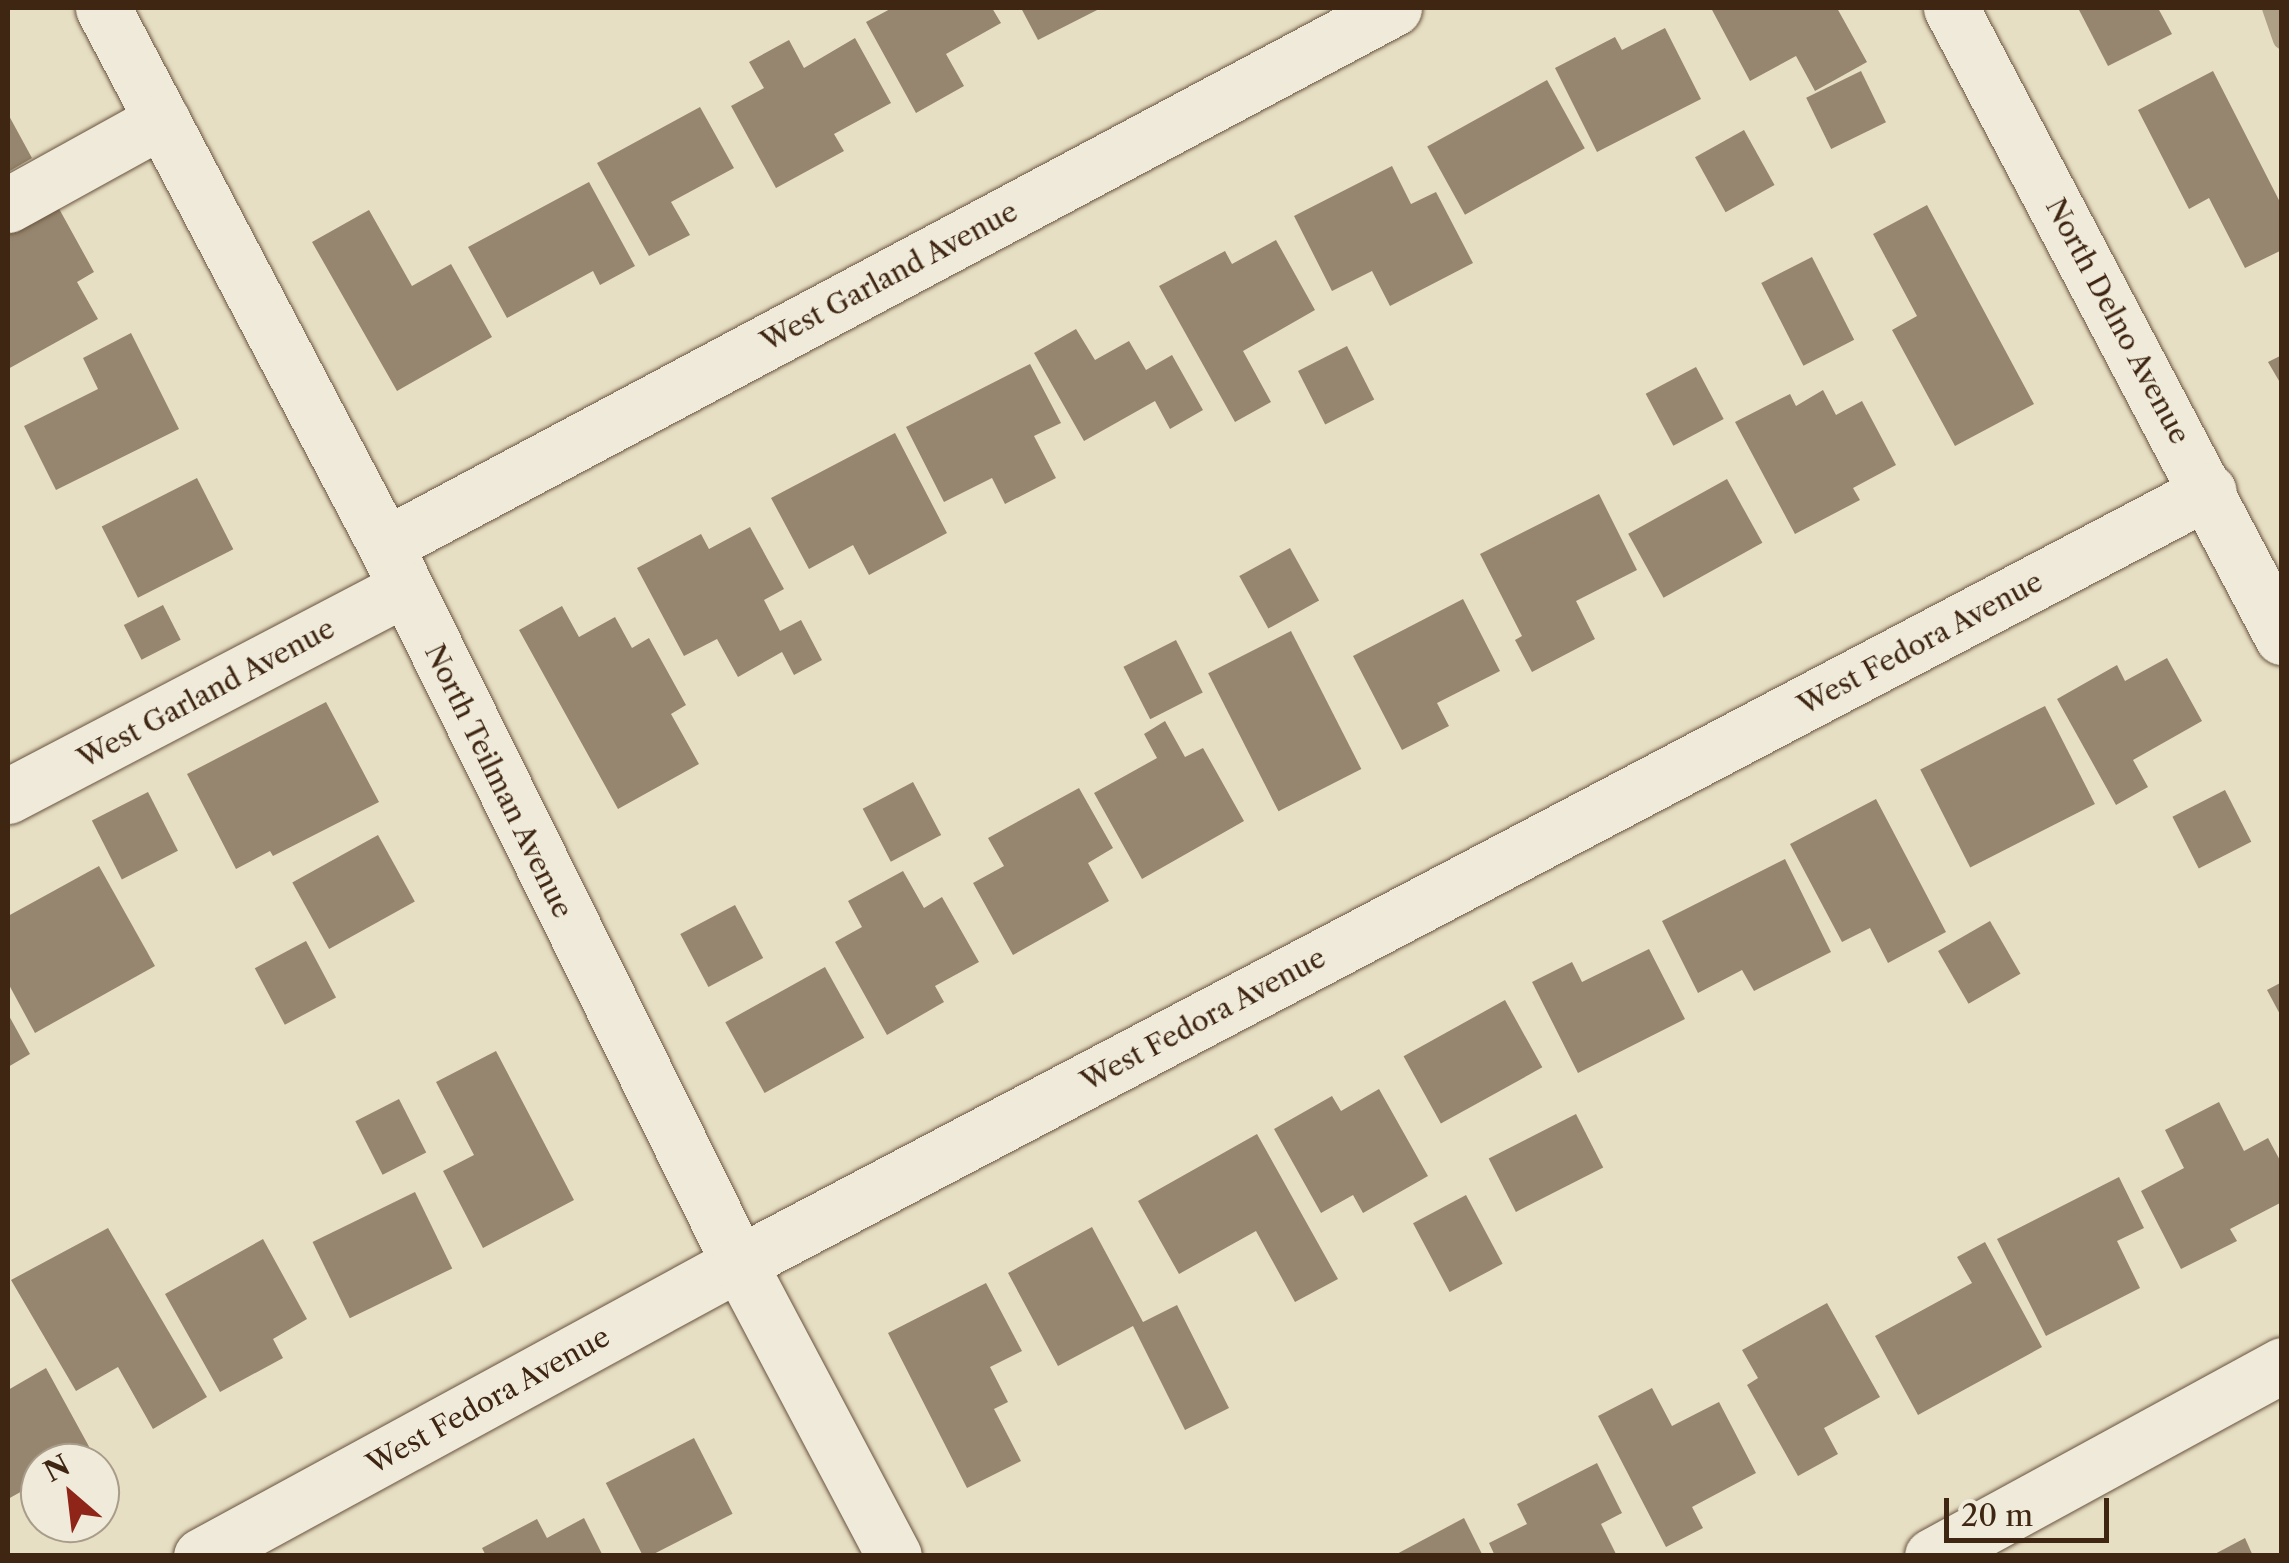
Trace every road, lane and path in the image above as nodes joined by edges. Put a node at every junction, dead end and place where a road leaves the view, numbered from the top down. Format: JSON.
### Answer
{"nodes":[{"id":1,"x":103,"y":8,"type":"edge"},
{"id":2,"x":1394,"y":8,"type":"edge"},
{"id":3,"x":1951,"y":8,"type":"edge"},
{"id":4,"x":162,"y":120,"type":"junction"},
{"id":5,"x":8,"y":205,"type":"edge"},
{"id":6,"x":2209,"y":491,"type":"junction"},
{"id":7,"x":394,"y":567,"type":"junction"},
{"id":8,"x":2282,"y":637,"type":"edge"},
{"id":9,"x":8,"y":796,"type":"edge"},
{"id":10,"x":740,"y":1263,"type":"junction"},
{"id":11,"x":2282,"y":1365,"type":"edge"},
{"id":12,"x":201,"y":1556,"type":"edge"},
{"id":13,"x":894,"y":1556,"type":"edge"},
{"id":14,"x":1932,"y":1556,"type":"edge"}],
"edges":[{"from":1,"to":4,"type":"street","name":"North Teilman Avenue"},
{"from":2,"to":7,"type":"street","name":"West Garland Avenue"},
{"from":3,"to":6,"type":"street","name":"North Delno Avenue"},
{"from":4,"to":5,"type":"street"},
{"from":4,"to":7,"type":"street","name":"North Teilman Avenue"},
{"from":6,"to":8,"type":"street","name":"North Delno Avenue"},
{"from":6,"to":10,"type":"street","name":"West Fedora Avenue"},
{"from":7,"to":9,"type":"street","name":"West Garland Avenue"},
{"from":7,"to":10,"type":"street","name":"North Teilman Avenue"},
{"from":10,"to":12,"type":"street","name":"West Fedora Avenue"},
{"from":10,"to":13,"type":"street","name":"North Teilman Avenue"},
{"from":11,"to":14,"type":"street"}]}
